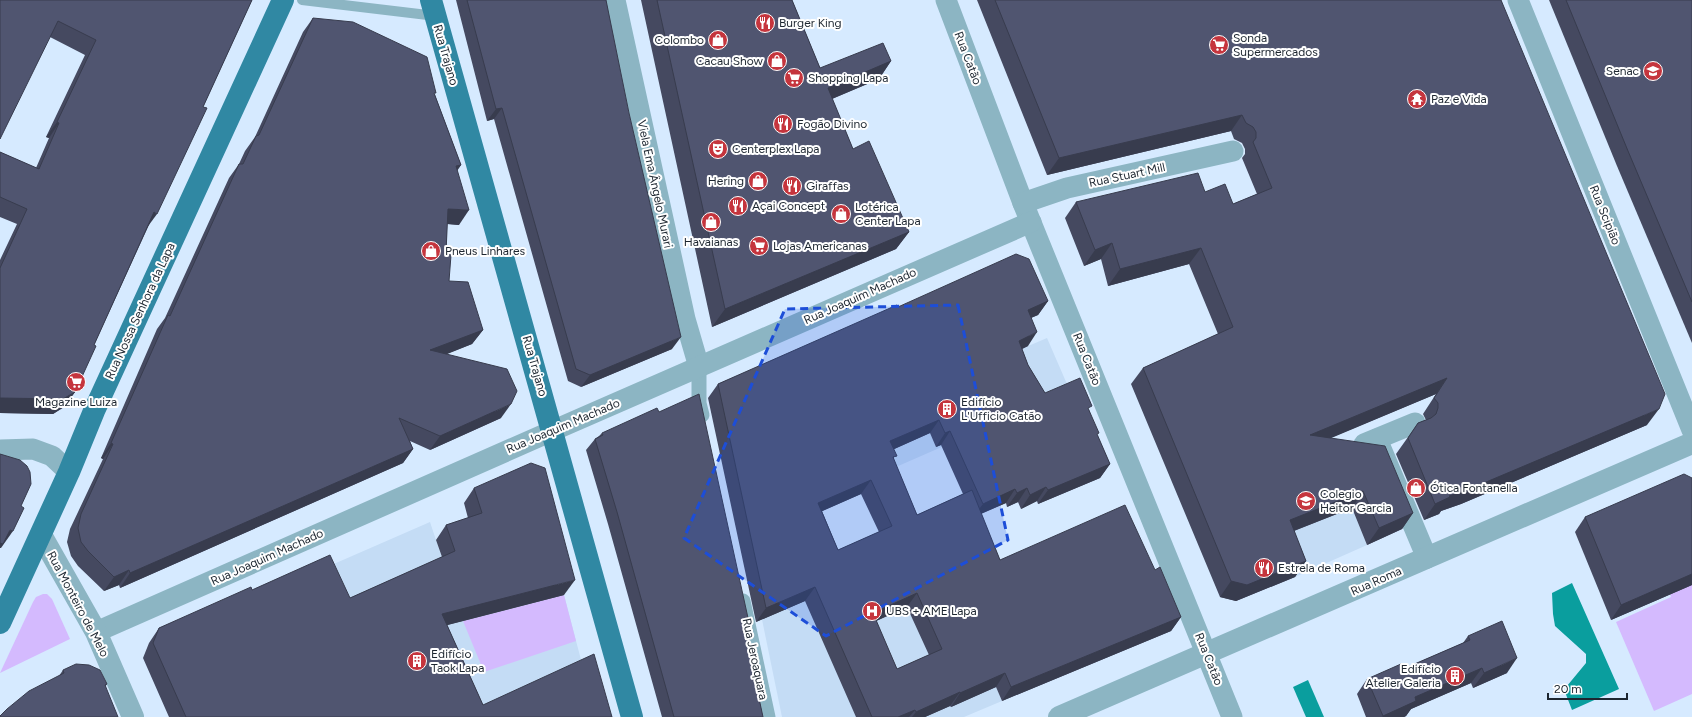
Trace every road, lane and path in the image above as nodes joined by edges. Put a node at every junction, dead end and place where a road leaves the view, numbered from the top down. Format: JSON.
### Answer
{"nodes":[{"id":1,"x":282,"y":0,"type":"edge"},
{"id":2,"x":302,"y":0,"type":"edge"},
{"id":3,"x":615,"y":0,"type":"edge"},
{"id":4,"x":946,"y":0,"type":"edge"},
{"id":5,"x":1518,"y":0,"type":"edge"},
{"id":6,"x":433,"y":8,"type":"edge"},
{"id":7,"x":1233,"y":151,"type":"dead end"},
{"id":8,"x":1027,"y":213,"type":"junction"},
{"id":9,"x":698,"y":367,"type":"junction"},
{"id":10,"x":1415,"y":423,"type":"dead end"},
{"id":11,"x":704,"y":426,"type":"edge"},
{"id":12,"x":552,"y":430,"type":"junction"},
{"id":13,"x":1692,"y":430,"type":"edge"},
{"id":14,"x":1377,"y":439,"type":"junction"},
{"id":15,"x":1692,"y":443,"type":"edge"},
{"id":16,"x":1354,"y":448,"type":"edge"},
{"id":17,"x":0,"y":450,"type":"edge"},
{"id":18,"x":69,"y":472,"type":"junction"},
{"id":19,"x":41,"y":535,"type":"junction"},
{"id":20,"x":1427,"y":558,"type":"junction"},
{"id":21,"x":740,"y":587,"type":"edge"},
{"id":22,"x":0,"y":623,"type":"edge"},
{"id":23,"x":96,"y":632,"type":"junction"},
{"id":24,"x":1207,"y":654,"type":"junction"},
{"id":25,"x":133,"y":717,"type":"edge"},
{"id":26,"x":632,"y":717,"type":"edge"},
{"id":27,"x":768,"y":717,"type":"edge"},
{"id":28,"x":1059,"y":717,"type":"edge"},
{"id":29,"x":1232,"y":717,"type":"edge"}],
"edges":[{"from":1,"to":18,"type":"main road","name":"Rua Nossa Senhora da Lapa"},
{"from":2,"to":6,"type":"lane"},
{"from":3,"to":9,"type":"street","name":"Viela Ema Ângelo Murari"},
{"from":4,"to":8,"type":"street","name":"Rua Catão"},
{"from":5,"to":13,"type":"street","name":"Rua Scipião"},
{"from":6,"to":12,"type":"main road","name":"Rua Trajano"},
{"from":7,"to":8,"type":"street","name":"Rua Stuart Mill"},
{"from":8,"to":9,"type":"street","name":"Rua Joaquim Machado"},
{"from":8,"to":24,"type":"street","name":"Rua Catão"},
{"from":9,"to":11,"type":"street"},
{"from":9,"to":12,"type":"street","name":"Rua Joaquim Machado"},
{"from":10,"to":14,"type":"street"},
{"from":12,"to":23,"type":"street","name":"Rua Joaquim Machado"},
{"from":12,"to":26,"type":"main road","name":"Rua Trajano"},
{"from":14,"to":16,"type":"street"},
{"from":14,"to":20,"type":"street"},
{"from":15,"to":20,"type":"street","name":"Rua Roma"},
{"from":17,"to":18,"type":"street"},
{"from":18,"to":19,"type":"main road","name":"Rua Nossa Senhora da Lapa"},
{"from":19,"to":22,"type":"main road","name":"Rua Nossa Senhora da Lapa"},
{"from":19,"to":23,"type":"street","name":"Rua Monteiro de Melo"},
{"from":20,"to":24,"type":"street","name":"Rua Roma"},
{"from":21,"to":27,"type":"street","name":"Rua Jeroaquara"},
{"from":23,"to":25,"type":"street","name":"Rua Monteiro de Melo"},
{"from":24,"to":28,"type":"street","name":"Rua Roma"},
{"from":24,"to":29,"type":"street","name":"Rua Catão"}]}
